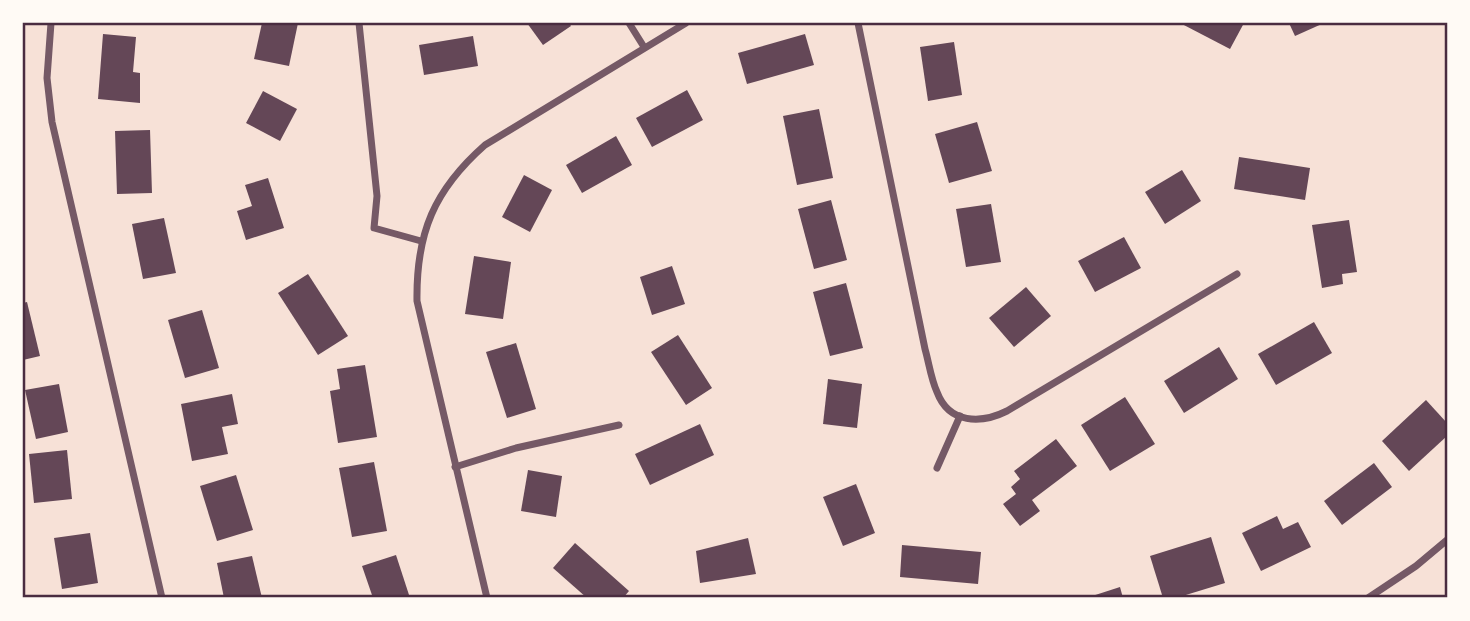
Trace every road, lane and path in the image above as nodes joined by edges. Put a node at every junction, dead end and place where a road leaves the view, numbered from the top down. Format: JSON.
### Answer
{"nodes":[{"id":1,"x":51,"y":23,"type":"edge"},
{"id":2,"x":359,"y":23,"type":"edge"},
{"id":3,"x":629,"y":23,"type":"edge"},
{"id":4,"x":686,"y":23,"type":"edge"},
{"id":5,"x":858,"y":23,"type":"edge"},
{"id":6,"x":644,"y":47,"type":"junction"},
{"id":7,"x":421,"y":240,"type":"junction"},
{"id":8,"x":1237,"y":274,"type":"dead end"},
{"id":9,"x":960,"y":416,"type":"junction"},
{"id":10,"x":619,"y":425,"type":"dead end"},
{"id":11,"x":455,"y":467,"type":"junction"},
{"id":12,"x":937,"y":468,"type":"dead end"},
{"id":13,"x":1447,"y":540,"type":"edge"},
{"id":14,"x":162,"y":598,"type":"edge"},
{"id":15,"x":487,"y":598,"type":"edge"},
{"id":16,"x":1368,"y":598,"type":"edge"}],
"edges":[{"from":1,"to":14,"type":"street"},
{"from":2,"to":7,"type":"street"},
{"from":3,"to":6,"type":"street"},
{"from":4,"to":6,"type":"street"},
{"from":5,"to":9,"type":"street"},
{"from":6,"to":7,"type":"street"},
{"from":7,"to":11,"type":"street"},
{"from":8,"to":9,"type":"street"},
{"from":9,"to":12,"type":"street"},
{"from":10,"to":11,"type":"street"},
{"from":11,"to":15,"type":"street"},
{"from":13,"to":16,"type":"street"}]}
